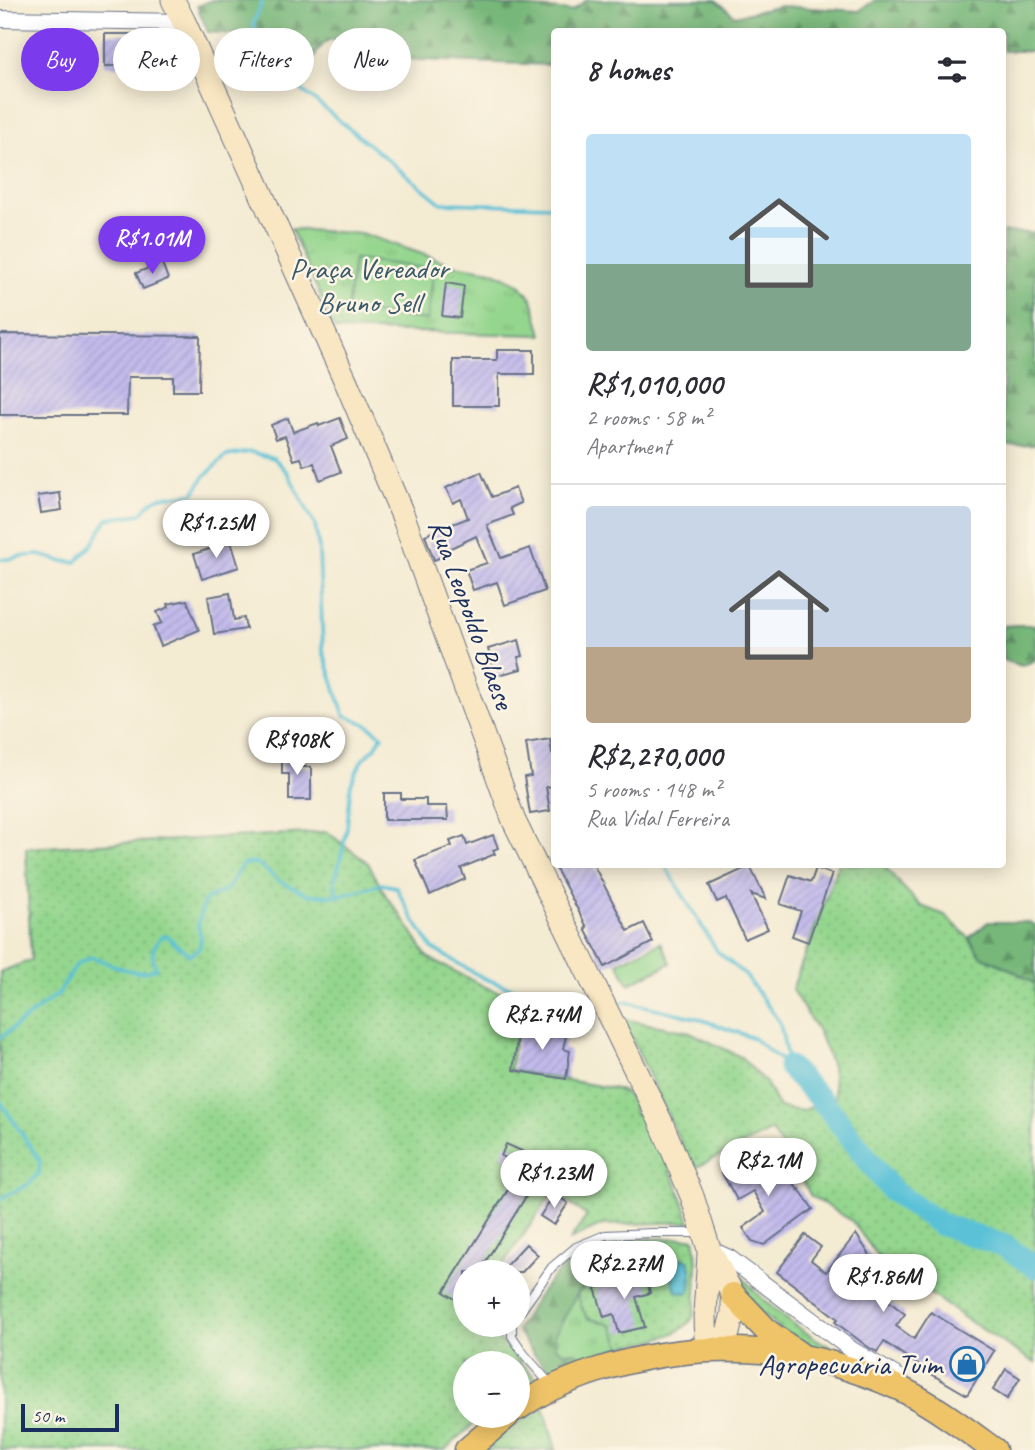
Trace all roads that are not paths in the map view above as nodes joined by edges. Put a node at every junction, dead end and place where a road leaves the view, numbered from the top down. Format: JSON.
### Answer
{"nodes":[{"id":1,"x":173,"y":0,"type":"edge"},
{"id":2,"x":0,"y":19,"type":"edge"},
{"id":3,"x":184,"y":22,"type":"junction"},
{"id":4,"x":706,"y":1241,"type":"junction"},
{"id":5,"x":733,"y":1295,"type":"junction"},
{"id":6,"x":530,"y":1298,"type":"edge"},
{"id":7,"x":513,"y":1337,"type":"edge"},
{"id":8,"x":708,"y":1349,"type":"junction"},
{"id":9,"x":806,"y":1358,"type":"junction"},
{"id":10,"x":553,"y":1388,"type":"junction"},
{"id":11,"x":530,"y":1401,"type":"edge"},
{"id":12,"x":948,"y":1417,"type":"junction"},
{"id":13,"x":493,"y":1428,"type":"edge"},
{"id":14,"x":467,"y":1450,"type":"edge"},
{"id":15,"x":994,"y":1450,"type":"edge"}],
"edges":[{"from":1,"to":3,"type":"street","name":"Rua Leopoldo Blaese"},
{"from":2,"to":3,"type":"street"},
{"from":3,"to":4,"type":"street","name":"Rua Leopoldo Blaese"},
{"from":4,"to":5,"type":"street","name":"Rua Leopoldo Blaese"},
{"from":4,"to":6,"type":"lane"},
{"from":4,"to":8,"type":"street","name":"Rua Leopoldo Blaese"},
{"from":4,"to":12,"type":"street"},
{"from":5,"to":8,"type":"street"},
{"from":5,"to":9,"type":"main road"},
{"from":7,"to":10,"type":"lane"},
{"from":8,"to":9,"type":"main road"},
{"from":8,"to":10,"type":"main road"},
{"from":9,"to":12,"type":"main road"},
{"from":10,"to":11,"type":"main road"},
{"from":12,"to":15,"type":"main road"},
{"from":13,"to":14,"type":"main road"}]}
